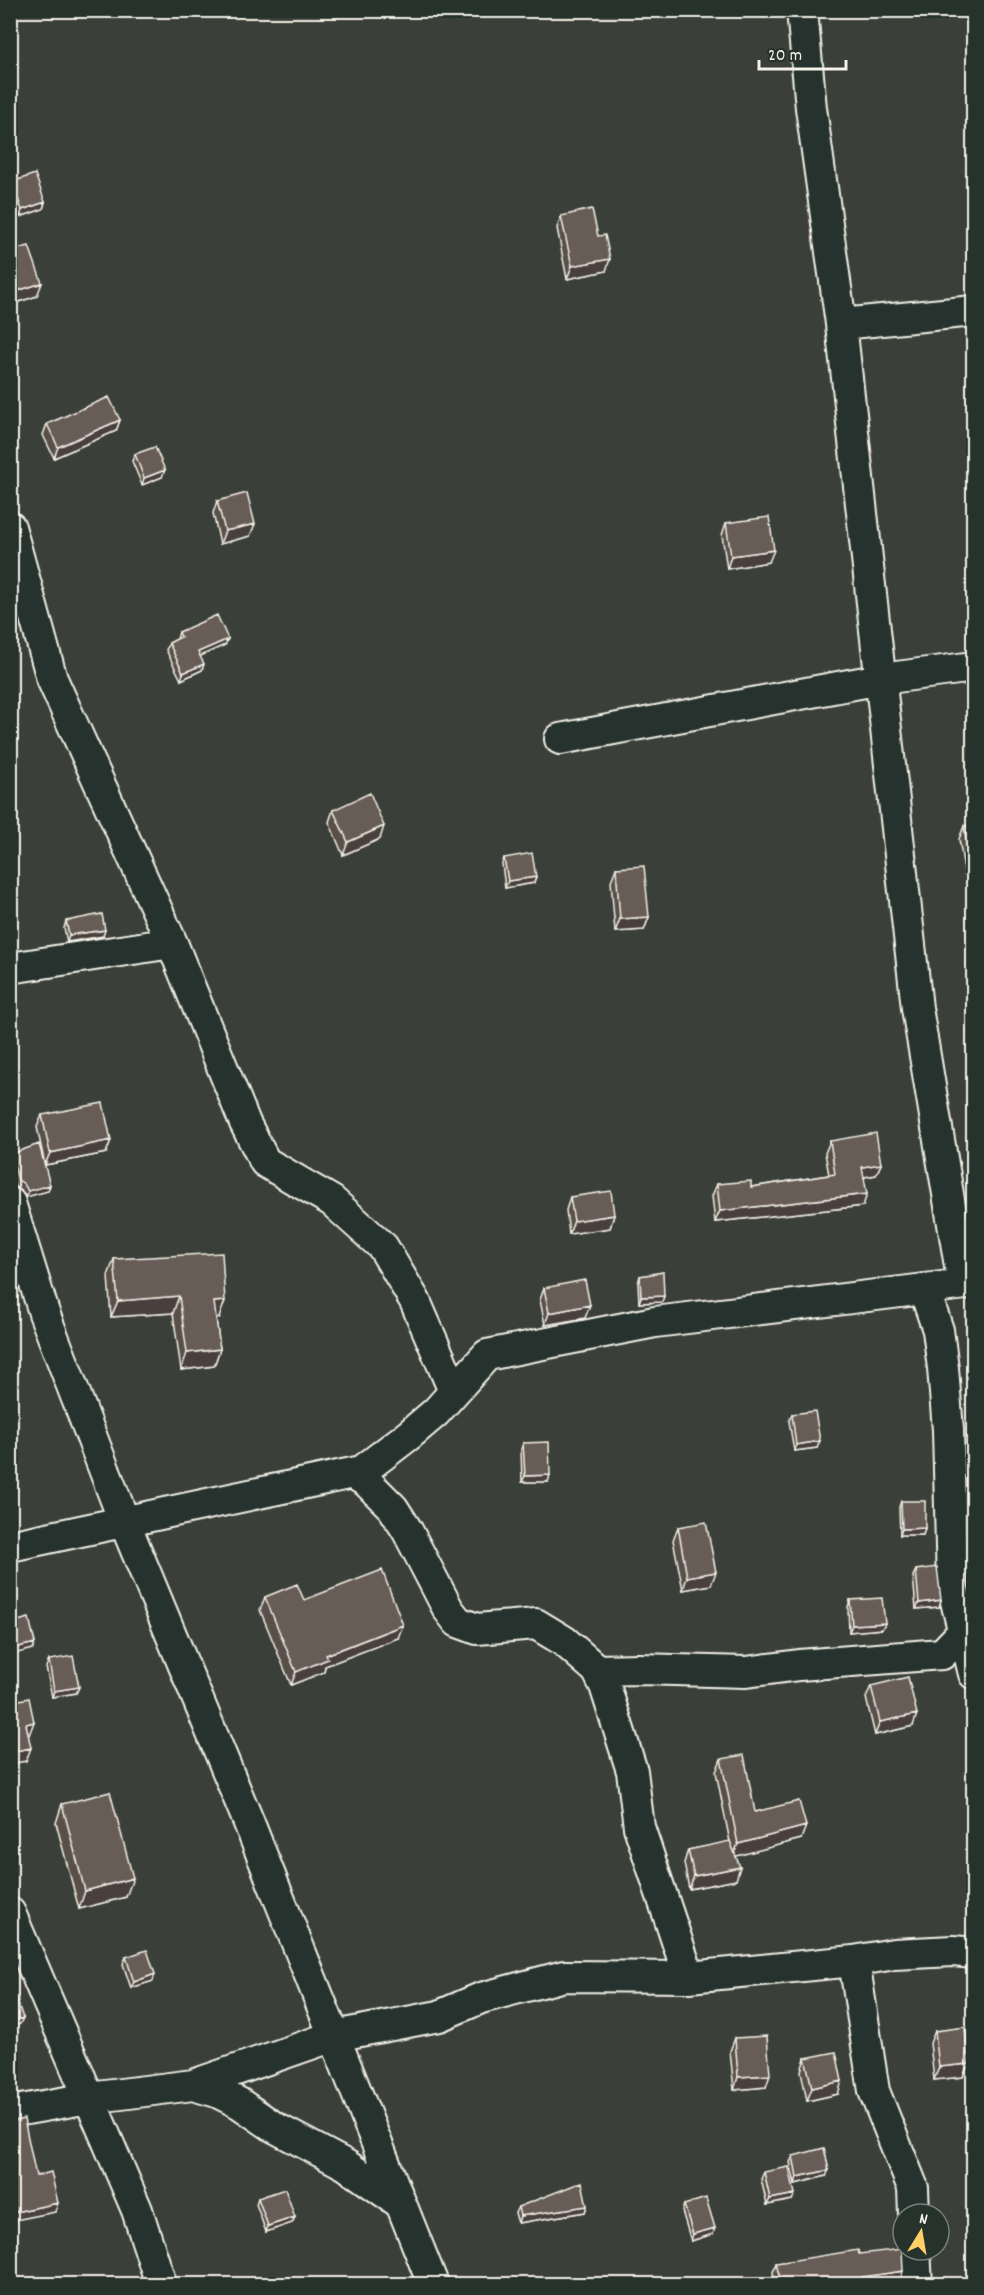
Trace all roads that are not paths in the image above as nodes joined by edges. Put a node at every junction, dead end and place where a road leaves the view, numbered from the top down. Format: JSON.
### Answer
{"nodes":[{"id":1,"x":802,"y":10,"type":"edge"},
{"id":2,"x":974,"y":311,"type":"edge"},
{"id":3,"x":841,"y":324,"type":"junction"},
{"id":4,"x":10,"y":527,"type":"edge"},
{"id":5,"x":974,"y":667,"type":"edge"},
{"id":6,"x":881,"y":679,"type":"junction"},
{"id":7,"x":560,"y":739,"type":"dead end"},
{"id":8,"x":172,"y":943,"type":"junction"},
{"id":9,"x":10,"y":968,"type":"edge"},
{"id":10,"x":10,"y":1203,"type":"edge"},
{"id":11,"x":968,"y":1284,"type":"edge"},
{"id":12,"x":924,"y":1289,"type":"junction"},
{"id":13,"x":454,"y":1391,"type":"junction"},
{"id":14,"x":352,"y":1473,"type":"junction"},
{"id":15,"x":124,"y":1521,"type":"junction"},
{"id":16,"x":10,"y":1546,"type":"edge"},
{"id":17,"x":968,"y":1631,"type":"edge"},
{"id":18,"x":597,"y":1670,"type":"junction"},
{"id":19,"x":974,"y":1674,"type":"edge"},
{"id":20,"x":10,"y":1913,"type":"edge"},
{"id":21,"x":974,"y":1953,"type":"edge"},
{"id":22,"x":854,"y":1961,"type":"junction"},
{"id":23,"x":689,"y":1977,"type":"junction"},
{"id":24,"x":334,"y":2036,"type":"junction"},
{"id":25,"x":192,"y":2085,"type":"junction"},
{"id":26,"x":89,"y":2098,"type":"junction"},
{"id":27,"x":10,"y":2112,"type":"edge"},
{"id":28,"x":914,"y":2202,"type":"edge"},
{"id":29,"x":400,"y":2203,"type":"junction"},
{"id":30,"x":916,"y":2262,"type":"edge"},
{"id":31,"x":161,"y":2284,"type":"edge"},
{"id":32,"x":433,"y":2284,"type":"edge"},
{"id":33,"x":917,"y":2284,"type":"edge"}],
"edges":[{"from":1,"to":3,"type":"street"},
{"from":2,"to":3,"type":"street"},
{"from":3,"to":6,"type":"street"},
{"from":4,"to":8,"type":"street"},
{"from":5,"to":6,"type":"street"},
{"from":6,"to":7,"type":"street"},
{"from":6,"to":11,"type":"street"},
{"from":8,"to":9,"type":"street"},
{"from":8,"to":13,"type":"street"},
{"from":10,"to":15,"type":"street"},
{"from":11,"to":12,"type":"street"},
{"from":12,"to":13,"type":"street"},
{"from":12,"to":17,"type":"street"},
{"from":13,"to":14,"type":"street"},
{"from":14,"to":15,"type":"street"},
{"from":14,"to":18,"type":"street"},
{"from":15,"to":16,"type":"street"},
{"from":15,"to":24,"type":"street"},
{"from":17,"to":18,"type":"street"},
{"from":17,"to":19,"type":"street"},
{"from":18,"to":23,"type":"street"},
{"from":20,"to":26,"type":"street"},
{"from":21,"to":22,"type":"street"},
{"from":22,"to":23,"type":"street"},
{"from":22,"to":28,"type":"street"},
{"from":23,"to":24,"type":"street"},
{"from":24,"to":25,"type":"street"},
{"from":24,"to":29,"type":"street"},
{"from":25,"to":26,"type":"street"},
{"from":25,"to":29,"type":"street"},
{"from":26,"to":27,"type":"street"},
{"from":26,"to":31,"type":"street"},
{"from":29,"to":32,"type":"street"},
{"from":30,"to":33,"type":"street"}]}
